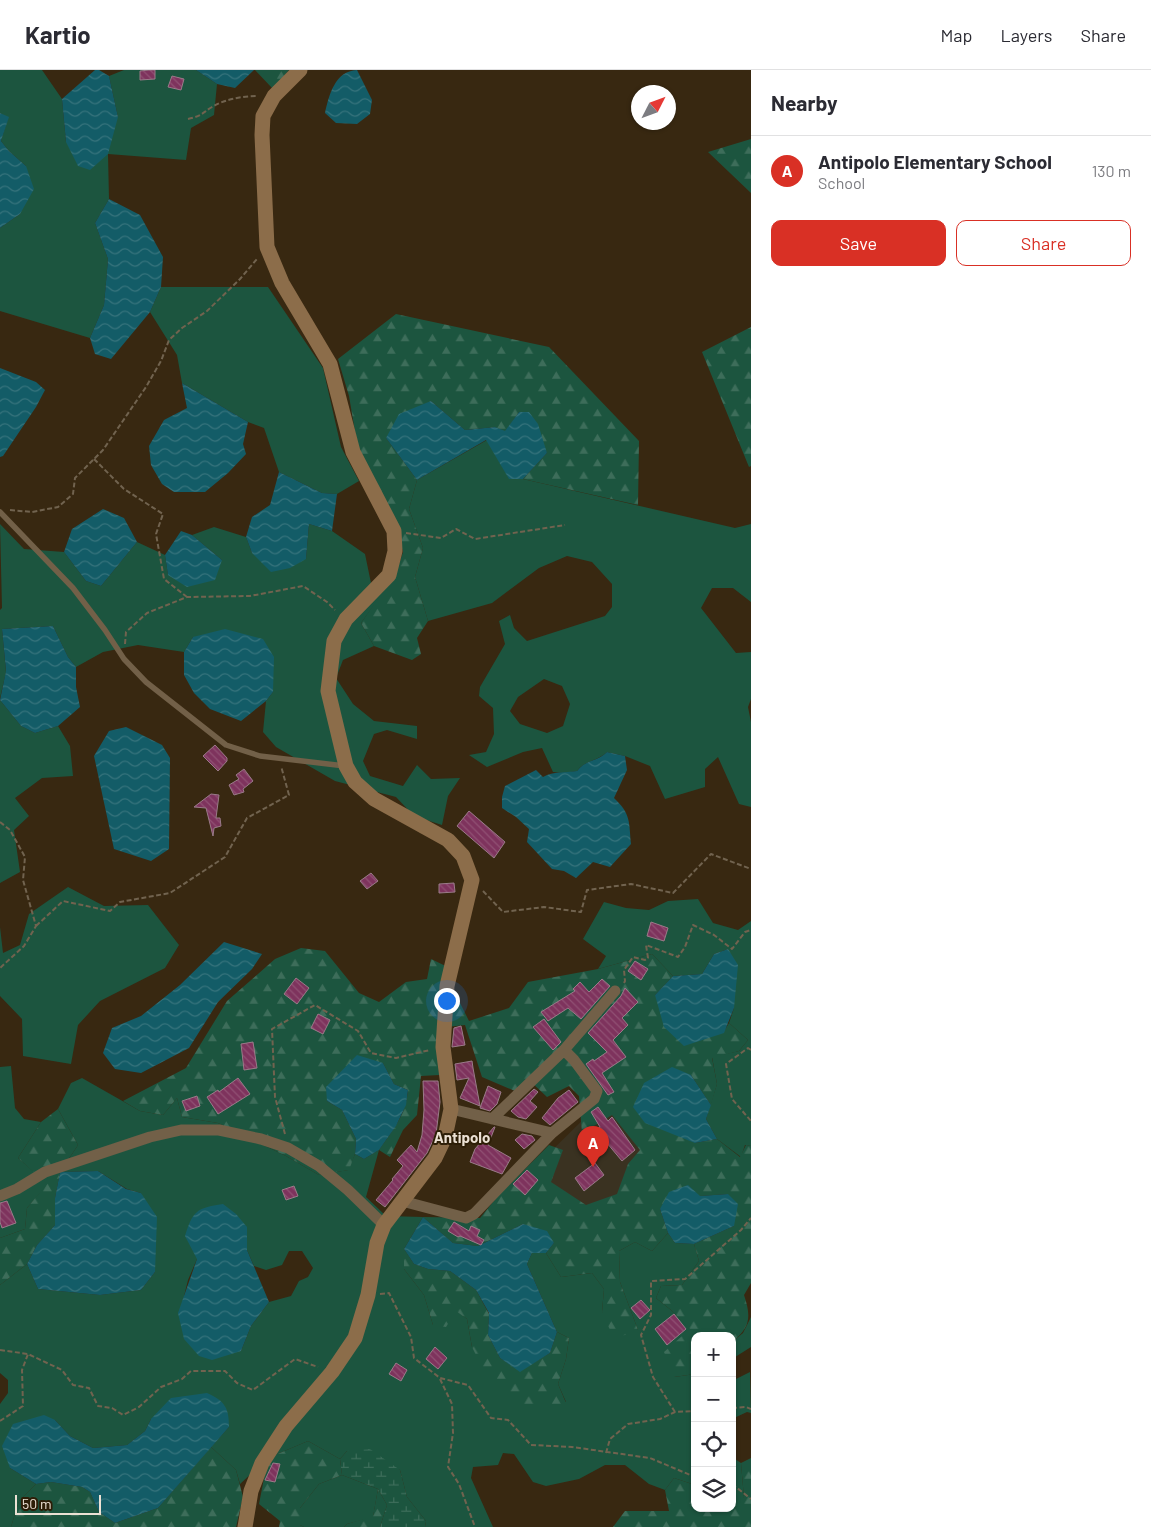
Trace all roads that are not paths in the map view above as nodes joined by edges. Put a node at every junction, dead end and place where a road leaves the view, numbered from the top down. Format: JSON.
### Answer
{"nodes":[{"id":1,"x":300,"y":70,"type":"edge"},
{"id":2,"x":0,"y":512,"type":"edge"},
{"id":3,"x":346,"y":766,"type":"junction"},
{"id":4,"x":615,"y":991,"type":"road end"},
{"id":5,"x":564,"y":1050,"type":"junction"},
{"id":6,"x":451,"y":1109,"type":"junction"},
{"id":7,"x":492,"y":1120,"type":"junction"},
{"id":8,"x":552,"y":1134,"type":"junction"},
{"id":9,"x":0,"y":1196,"type":"edge"},
{"id":10,"x":402,"y":1201,"type":"junction"},
{"id":11,"x":384,"y":1226,"type":"junction"},
{"id":12,"x":245,"y":1527,"type":"edge"}],
"edges":[{"from":1,"to":3,"type":"street"},
{"from":2,"to":3,"type":"lane"},
{"from":3,"to":6,"type":"street"},
{"from":4,"to":5,"type":"street"},
{"from":5,"to":7,"type":"street"},
{"from":5,"to":8,"type":"street"},
{"from":6,"to":7,"type":"street"},
{"from":6,"to":10,"type":"street"},
{"from":7,"to":8,"type":"street"},
{"from":8,"to":10,"type":"street"},
{"from":9,"to":11,"type":"street"},
{"from":10,"to":11,"type":"street"},
{"from":11,"to":12,"type":"street"}]}
